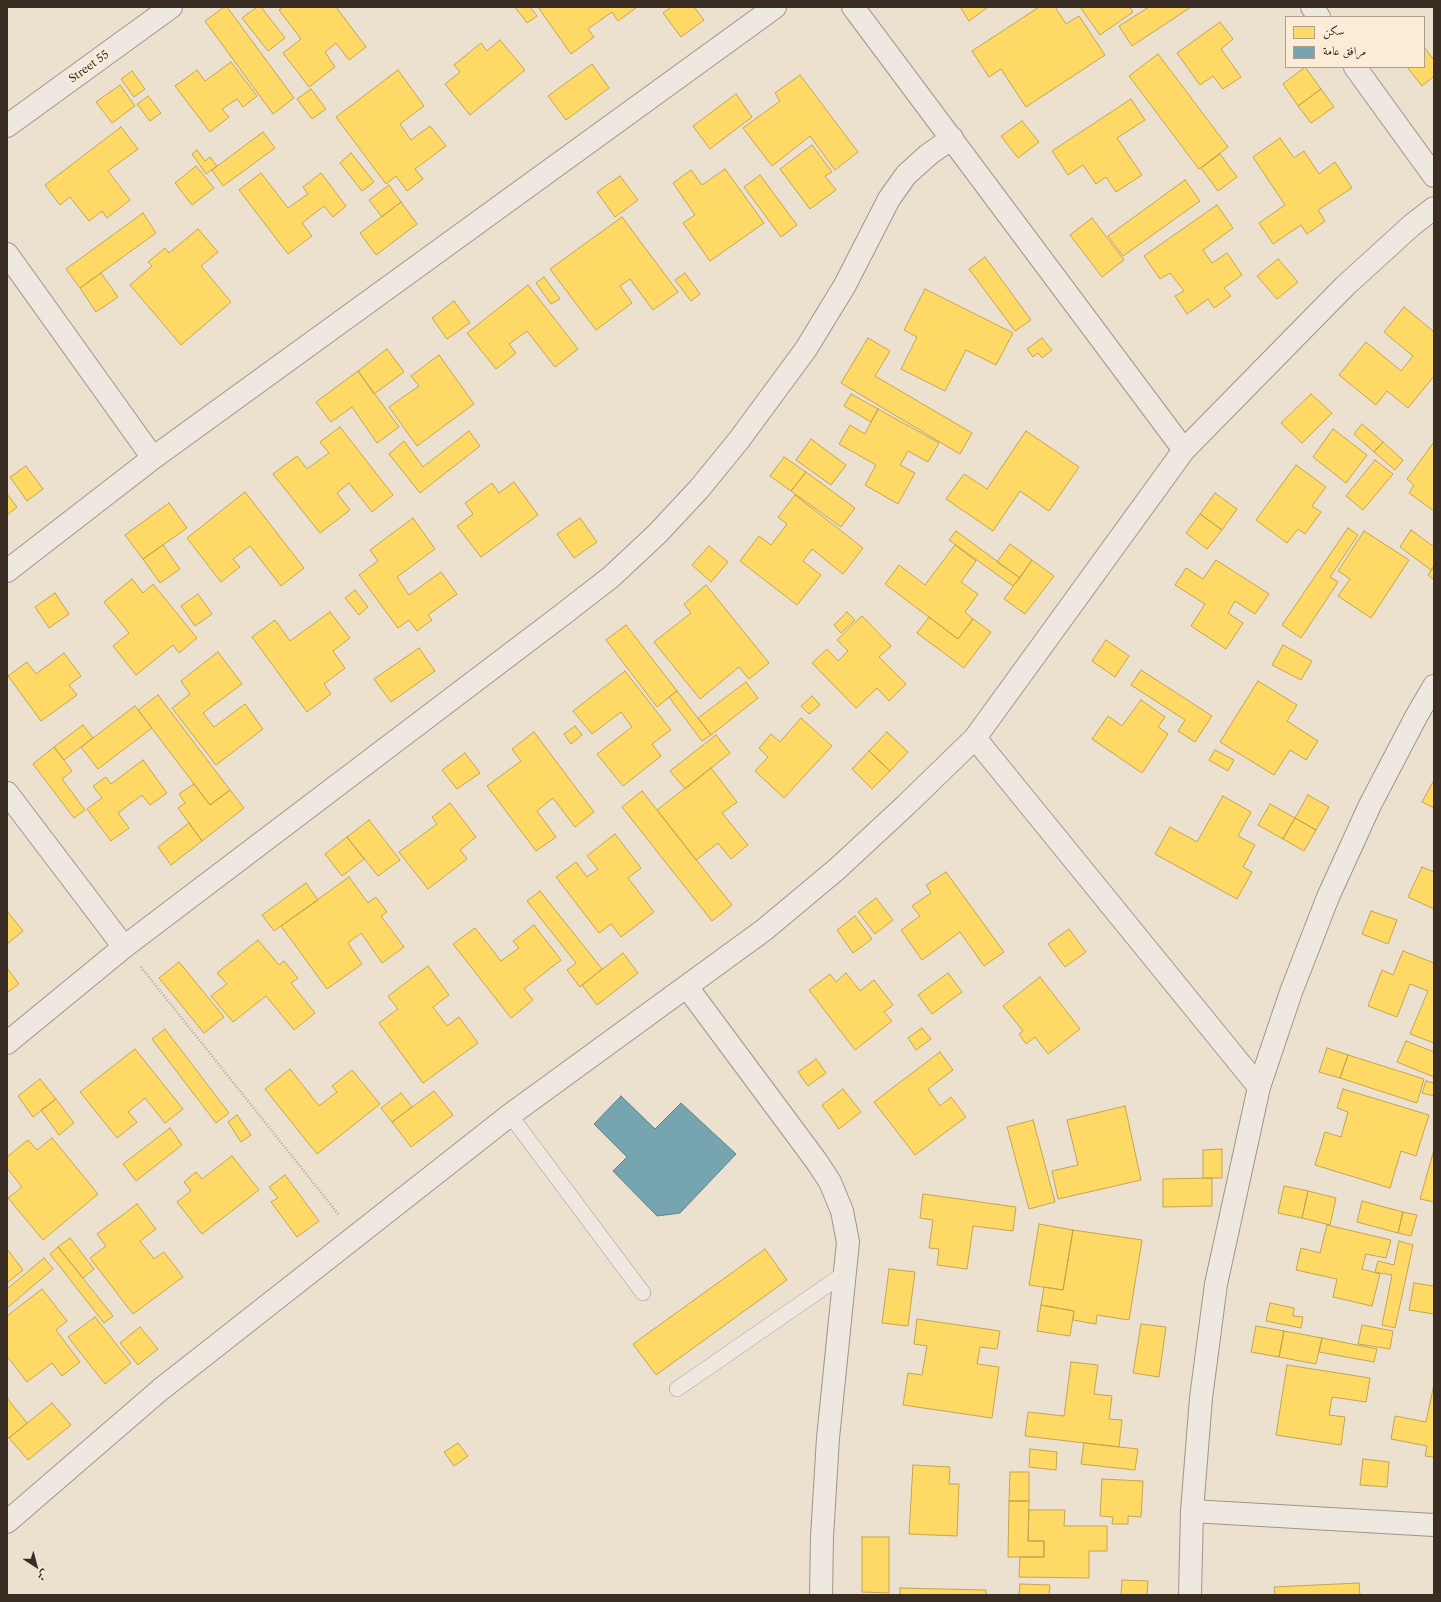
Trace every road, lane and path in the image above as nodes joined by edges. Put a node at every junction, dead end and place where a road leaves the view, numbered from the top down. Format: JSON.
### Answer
{"nodes":[{"id":1,"x":171,"y":7,"type":"edge"},
{"id":2,"x":775,"y":7,"type":"edge"},
{"id":3,"x":853,"y":7,"type":"edge"},
{"id":4,"x":1312,"y":7,"type":"edge"},
{"id":5,"x":1318,"y":16,"type":"edge"},
{"id":6,"x":1356,"y":68,"type":"edge"},
{"id":7,"x":7,"y":126,"type":"edge"},
{"id":8,"x":952,"y":138,"type":"junction"},
{"id":9,"x":1434,"y":176,"type":"edge"},
{"id":10,"x":1434,"y":208,"type":"edge"},
{"id":11,"x":7,"y":254,"type":"edge"},
{"id":12,"x":1184,"y":450,"type":"junction"},
{"id":13,"x":153,"y":458,"type":"junction"},
{"id":14,"x":7,"y":571,"type":"edge"},
{"id":15,"x":1434,"y":686,"type":"edge"},
{"id":16,"x":974,"y":738,"type":"junction"},
{"id":17,"x":7,"y":793,"type":"edge"},
{"id":18,"x":124,"y":946,"type":"junction"},
{"id":19,"x":687,"y":987,"type":"junction"},
{"id":20,"x":7,"y":1043,"type":"edge"},
{"id":21,"x":1259,"y":1087,"type":"junction"},
{"id":22,"x":510,"y":1115,"type":"junction"},
{"id":23,"x":355,"y":1236,"type":"junction"},
{"id":24,"x":845,"y":1273,"type":"junction"},
{"id":25,"x":643,"y":1293,"type":"dead end"},
{"id":26,"x":677,"y":1389,"type":"dead end"},
{"id":27,"x":1192,"y":1511,"type":"junction"},
{"id":28,"x":7,"y":1522,"type":"edge"},
{"id":29,"x":1434,"y":1525,"type":"edge"},
{"id":30,"x":821,"y":1595,"type":"edge"},
{"id":31,"x":1190,"y":1595,"type":"edge"}],
"edges":[{"from":1,"to":7,"type":"street","name":"Street 55"},
{"from":2,"to":13,"type":"street"},
{"from":3,"to":8,"type":"street"},
{"from":4,"to":5,"type":"street"},
{"from":6,"to":9,"type":"street"},
{"from":8,"to":12,"type":"street"},
{"from":8,"to":18,"type":"street"},
{"from":10,"to":12,"type":"street"},
{"from":11,"to":13,"type":"street"},
{"from":12,"to":16,"type":"street"},
{"from":13,"to":14,"type":"street"},
{"from":15,"to":21,"type":"street"},
{"from":16,"to":19,"type":"street"},
{"from":16,"to":21,"type":"street"},
{"from":17,"to":18,"type":"street"},
{"from":18,"to":20,"type":"street"},
{"from":18,"to":23,"type":"path"},
{"from":19,"to":22,"type":"street"},
{"from":19,"to":24,"type":"street"},
{"from":21,"to":27,"type":"street"},
{"from":22,"to":23,"type":"street"},
{"from":22,"to":25,"type":"lane"},
{"from":23,"to":28,"type":"street"},
{"from":24,"to":26,"type":"lane"},
{"from":24,"to":30,"type":"street"},
{"from":27,"to":29,"type":"street"},
{"from":27,"to":31,"type":"street"}]}
